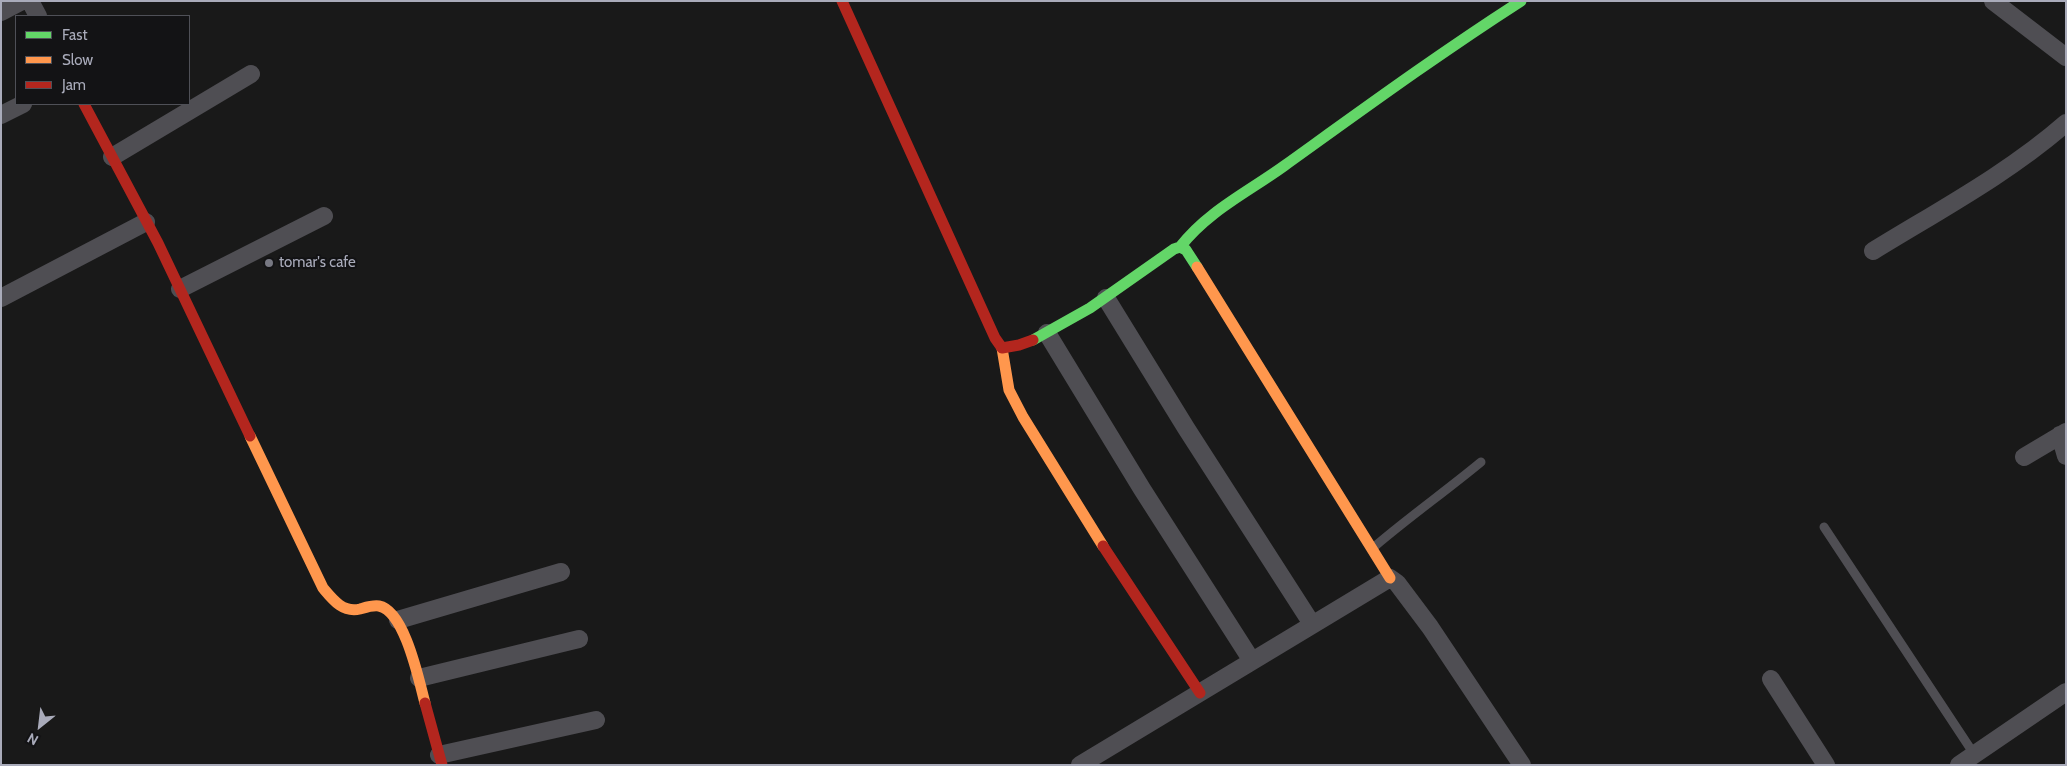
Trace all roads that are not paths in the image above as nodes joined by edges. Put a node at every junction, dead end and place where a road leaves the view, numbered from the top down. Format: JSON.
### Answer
{"nodes":[{"id":1,"x":22,"y":1,"type":"edge"},
{"id":2,"x":30,"y":1,"type":"edge"},
{"id":3,"x":842,"y":1,"type":"edge"},
{"id":4,"x":1521,"y":1,"type":"edge"},
{"id":5,"x":1993,"y":1,"type":"edge"},
{"id":6,"x":1,"y":12,"type":"edge"},
{"id":7,"x":37,"y":15,"type":"edge"},
{"id":8,"x":2066,"y":57,"type":"edge"},
{"id":9,"x":251,"y":74,"type":"dead end"},
{"id":10,"x":21,"y":105,"type":"edge"},
{"id":11,"x":85,"y":105,"type":"edge"},
{"id":12,"x":1,"y":115,"type":"edge"},
{"id":13,"x":2066,"y":123,"type":"edge"},
{"id":14,"x":112,"y":157,"type":"junction"},
{"id":15,"x":324,"y":216,"type":"dead end"},
{"id":16,"x":146,"y":222,"type":"junction"},
{"id":17,"x":1180,"y":247,"type":"junction"},
{"id":18,"x":1873,"y":251,"type":"dead end"},
{"id":19,"x":180,"y":289,"type":"junction"},
{"id":20,"x":1,"y":298,"type":"edge"},
{"id":21,"x":1106,"y":298,"type":"junction"},
{"id":22,"x":1046,"y":333,"type":"junction"},
{"id":23,"x":1002,"y":348,"type":"junction"},
{"id":24,"x":2063,"y":434,"type":"edge"},
{"id":25,"x":2066,"y":456,"type":"edge"},
{"id":26,"x":2024,"y":457,"type":"dead end"},
{"id":27,"x":1482,"y":462,"type":"dead end"},
{"id":28,"x":1824,"y":527,"type":"dead end"},
{"id":29,"x":1372,"y":549,"type":"junction"},
{"id":30,"x":562,"y":572,"type":"dead end"},
{"id":31,"x":1390,"y":578,"type":"junction"},
{"id":32,"x":398,"y":620,"type":"junction"},
{"id":33,"x":1312,"y":624,"type":"junction"},
{"id":34,"x":580,"y":639,"type":"dead end"},
{"id":35,"x":1252,"y":661,"type":"junction"},
{"id":36,"x":419,"y":678,"type":"junction"},
{"id":37,"x":1771,"y":678,"type":"dead end"},
{"id":38,"x":2066,"y":692,"type":"edge"},
{"id":39,"x":1200,"y":693,"type":"junction"},
{"id":40,"x":596,"y":720,"type":"dead end"},
{"id":41,"x":1974,"y":754,"type":"junction"},
{"id":42,"x":441,"y":760,"type":"edge"},
{"id":43,"x":1092,"y":762,"type":"edge"},
{"id":44,"x":1522,"y":765,"type":"edge"},
{"id":45,"x":1826,"y":765,"type":"edge"},
{"id":46,"x":1959,"y":765,"type":"edge"}],
"edges":[{"from":1,"to":6,"type":"street"},
{"from":2,"to":7,"type":"street"},
{"from":3,"to":23,"type":"street"},
{"from":4,"to":17,"type":"street"},
{"from":5,"to":8,"type":"street"},
{"from":9,"to":14,"type":"street"},
{"from":10,"to":12,"type":"street"},
{"from":11,"to":14,"type":"street"},
{"from":13,"to":18,"type":"street"},
{"from":14,"to":16,"type":"street"},
{"from":15,"to":19,"type":"street"},
{"from":16,"to":19,"type":"street"},
{"from":16,"to":20,"type":"street"},
{"from":17,"to":21,"type":"street"},
{"from":17,"to":29,"type":"street"},
{"from":19,"to":32,"type":"street"},
{"from":21,"to":22,"type":"street"},
{"from":21,"to":33,"type":"street"},
{"from":22,"to":23,"type":"street"},
{"from":22,"to":35,"type":"street"},
{"from":23,"to":39,"type":"street"},
{"from":24,"to":25,"type":"street"},
{"from":24,"to":26,"type":"street"},
{"from":27,"to":29,"type":"lane"},
{"from":28,"to":41,"type":"lane"},
{"from":29,"to":31,"type":"street"},
{"from":30,"to":32,"type":"street"},
{"from":31,"to":33,"type":"street"},
{"from":31,"to":44,"type":"street"},
{"from":32,"to":36,"type":"street"},
{"from":33,"to":35,"type":"street"},
{"from":34,"to":36,"type":"street"},
{"from":35,"to":39,"type":"street"},
{"from":36,"to":42,"type":"street"},
{"from":37,"to":45,"type":"street"},
{"from":38,"to":41,"type":"street"},
{"from":39,"to":43,"type":"street"},
{"from":40,"to":42,"type":"street"},
{"from":41,"to":46,"type":"street"}]}
